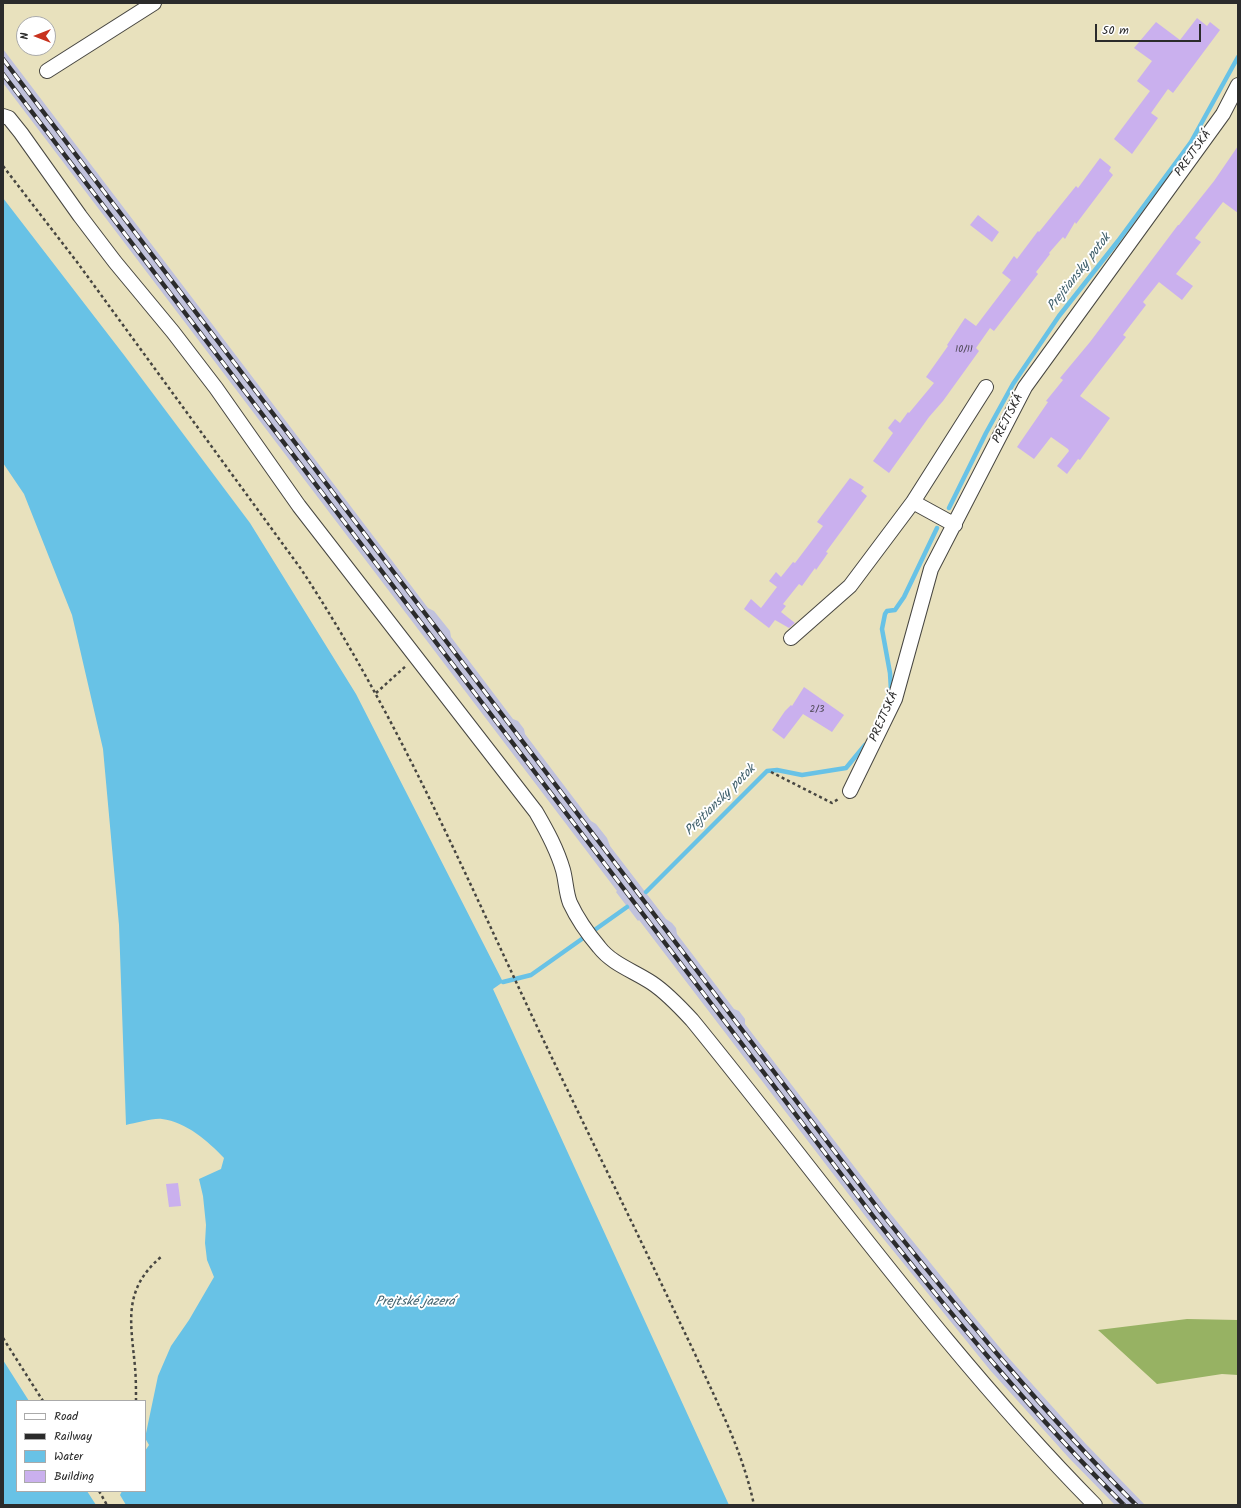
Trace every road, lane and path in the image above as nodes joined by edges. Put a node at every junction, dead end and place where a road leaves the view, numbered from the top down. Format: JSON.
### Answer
{"nodes":[{"id":1,"x":154,"y":3,"type":"edge"},
{"id":2,"x":47,"y":71,"type":"dead end"},
{"id":3,"x":1238,"y":85,"type":"edge"},
{"id":4,"x":3,"y":116,"type":"edge"},
{"id":5,"x":3,"y":166,"type":"edge"},
{"id":6,"x":986,"y":387,"type":"dead end"},
{"id":7,"x":913,"y":502,"type":"junction"},
{"id":8,"x":955,"y":524,"type":"junction"},
{"id":9,"x":791,"y":638,"type":"dead end"},
{"id":10,"x":416,"y":657,"type":"junction"},
{"id":11,"x":376,"y":693,"type":"junction"},
{"id":12,"x":771,"y":772,"type":"dead end"},
{"id":13,"x":850,"y":791,"type":"joint"},
{"id":14,"x":161,"y":1257,"type":"dead end"},
{"id":15,"x":3,"y":1338,"type":"edge"},
{"id":16,"x":42,"y":1400,"type":"edge"},
{"id":17,"x":136,"y":1400,"type":"edge"},
{"id":18,"x":100,"y":1492,"type":"edge"},
{"id":19,"x":108,"y":1505,"type":"edge"},
{"id":20,"x":754,"y":1505,"type":"edge"},
{"id":21,"x":1094,"y":1505,"type":"edge"}],
"edges":[{"from":1,"to":2,"type":"street"},
{"from":3,"to":8,"type":"street","name":"PREJTSKÁ"},
{"from":4,"to":10,"type":"street"},
{"from":5,"to":11,"type":"path"},
{"from":6,"to":7,"type":"street"},
{"from":7,"to":8,"type":"street"},
{"from":7,"to":9,"type":"street"},
{"from":8,"to":13,"type":"street","name":"PREJTSKÁ"},
{"from":10,"to":11,"type":"path"},
{"from":10,"to":21,"type":"street"},
{"from":11,"to":20,"type":"path"},
{"from":12,"to":13,"type":"path"},
{"from":14,"to":17,"type":"path"},
{"from":15,"to":16,"type":"path"},
{"from":18,"to":19,"type":"path"}]}
